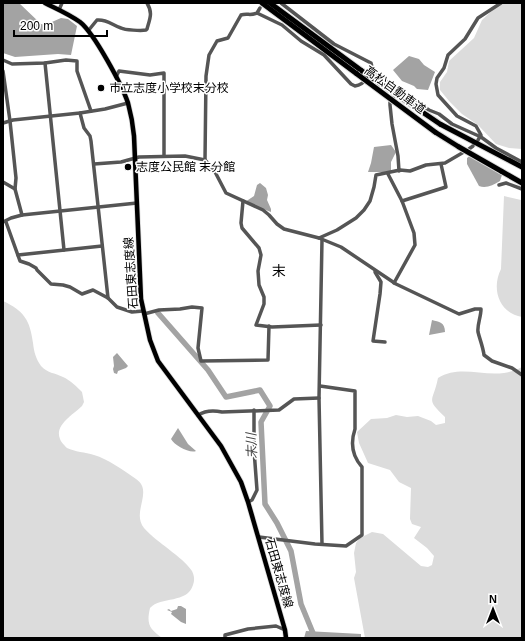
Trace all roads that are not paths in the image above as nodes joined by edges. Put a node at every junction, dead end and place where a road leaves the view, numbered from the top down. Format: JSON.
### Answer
{"nodes":[{"id":1,"x":45,"y":3,"type":"edge"},
{"id":2,"x":62,"y":3,"type":"edge"},
{"id":3,"x":147,"y":3,"type":"edge"},
{"id":4,"x":270,"y":3,"type":"edge"},
{"id":5,"x":281,"y":3,"type":"edge"},
{"id":6,"x":501,"y":3,"type":"edge"},
{"id":7,"x":260,"y":5,"type":"edge"},
{"id":8,"x":59,"y":10,"type":"junction"},
{"id":9,"x":257,"y":13,"type":"junction"},
{"id":10,"x":88,"y":31,"type":"junction"},
{"id":11,"x":3,"y":60,"type":"edge"},
{"id":12,"x":45,"y":63,"type":"junction"},
{"id":13,"x":3,"y":71,"type":"edge"},
{"id":14,"x":372,"y":71,"type":"junction"},
{"id":15,"x":359,"y":72,"type":"junction"},
{"id":16,"x":116,"y":77,"type":"junction"},
{"id":17,"x":398,"y":90,"type":"junction"},
{"id":18,"x":128,"y":103,"type":"junction"},
{"id":19,"x":91,"y":111,"type":"junction"},
{"id":20,"x":80,"y":113,"type":"junction"},
{"id":21,"x":50,"y":116,"type":"junction"},
{"id":22,"x":10,"y":121,"type":"junction"},
{"id":23,"x":3,"y":123,"type":"edge"},
{"id":24,"x":479,"y":139,"type":"junction"},
{"id":25,"x":473,"y":146,"type":"dead end"},
{"id":26,"x":164,"y":156,"type":"junction"},
{"id":27,"x":135,"y":158,"type":"junction"},
{"id":28,"x":205,"y":160,"type":"junction"},
{"id":29,"x":522,"y":162,"type":"edge"},
{"id":30,"x":94,"y":164,"type":"junction"},
{"id":31,"x":441,"y":164,"type":"junction"},
{"id":32,"x":522,"y":167,"type":"edge"},
{"id":33,"x":399,"y":171,"type":"junction"},
{"id":34,"x":388,"y":174,"type":"junction"},
{"id":35,"x":3,"y":182,"type":"edge"},
{"id":36,"x":522,"y":183,"type":"edge"},
{"id":37,"x":499,"y":185,"type":"dead end"},
{"id":38,"x":16,"y":189,"type":"junction"},
{"id":39,"x":522,"y":189,"type":"edge"},
{"id":40,"x":243,"y":201,"type":"junction"},
{"id":41,"x":402,"y":201,"type":"junction"},
{"id":42,"x":137,"y":203,"type":"junction"},
{"id":43,"x":98,"y":207,"type":"junction"},
{"id":44,"x":60,"y":212,"type":"junction"},
{"id":45,"x":22,"y":216,"type":"junction"},
{"id":46,"x":4,"y":222,"type":"edge"},
{"id":47,"x":320,"y":239,"type":"junction"},
{"id":48,"x":102,"y":246,"type":"junction"},
{"id":49,"x":64,"y":250,"type":"junction"},
{"id":50,"x":18,"y":255,"type":"junction"},
{"id":51,"x":374,"y":269,"type":"junction"},
{"id":52,"x":394,"y":283,"type":"junction"},
{"id":53,"x":108,"y":298,"type":"junction"},
{"id":54,"x":144,"y":312,"type":"junction"},
{"id":55,"x":321,"y":325,"type":"junction"},
{"id":56,"x":269,"y":326,"type":"junction"},
{"id":57,"x":385,"y":342,"type":"dead end"},
{"id":58,"x":522,"y":375,"type":"edge"},
{"id":59,"x":320,"y":386,"type":"junction"},
{"id":60,"x":319,"y":398,"type":"junction"},
{"id":61,"x":254,"y":410,"type":"junction"},
{"id":62,"x":198,"y":415,"type":"junction"},
{"id":63,"x":248,"y":502,"type":"junction"},
{"id":64,"x":259,"y":537,"type":"junction"},
{"id":65,"x":322,"y":544,"type":"junction"},
{"id":66,"x":285,"y":630,"type":"junction"},
{"id":67,"x":225,"y":638,"type":"edge"},
{"id":68,"x":286,"y":638,"type":"edge"}],
"edges":[{"from":1,"to":8,"type":"main road","name":"石田東志度線"},
{"from":2,"to":8,"type":"street"},
{"from":3,"to":10,"type":"street"},
{"from":4,"to":15,"type":"highway","name":"高松自動車道"},
{"from":5,"to":14,"type":"street"},
{"from":6,"to":24,"type":"street"},
{"from":7,"to":9,"type":"street"},
{"from":7,"to":15,"type":"highway","name":"高松自動車道"},
{"from":8,"to":10,"type":"main road","name":"石田東志度線"},
{"from":9,"to":14,"type":"street"},
{"from":9,"to":28,"type":"street"},
{"from":10,"to":16,"type":"main road","name":"石田東志度線"},
{"from":11,"to":12,"type":"street"},
{"from":12,"to":19,"type":"street"},
{"from":12,"to":21,"type":"street"},
{"from":13,"to":22,"type":"street"},
{"from":14,"to":17,"type":"street"},
{"from":15,"to":32,"type":"highway","name":"高松自動車道","bridge":true},
{"from":15,"to":36,"type":"highway","name":"高松自動車道","bridge":true},
{"from":16,"to":18,"type":"main road","name":"石田東志度線"},
{"from":16,"to":26,"type":"street"},
{"from":17,"to":24,"type":"street"},
{"from":17,"to":33,"type":"street"},
{"from":18,"to":19,"type":"street"},
{"from":18,"to":27,"type":"main road","name":"石田東志度線"},
{"from":19,"to":20,"type":"street"},
{"from":20,"to":21,"type":"street"},
{"from":20,"to":30,"type":"street"},
{"from":21,"to":22,"type":"street"},
{"from":21,"to":44,"type":"street"},
{"from":22,"to":23,"type":"street"},
{"from":22,"to":38,"type":"street"},
{"from":24,"to":29,"type":"street"},
{"from":25,"to":31,"type":"street"},
{"from":26,"to":27,"type":"street"},
{"from":26,"to":28,"type":"street"},
{"from":27,"to":30,"type":"street"},
{"from":27,"to":42,"type":"main road","name":"石田東志度線"},
{"from":28,"to":40,"type":"street"},
{"from":30,"to":43,"type":"street"},
{"from":31,"to":33,"type":"street"},
{"from":31,"to":41,"type":"street"},
{"from":33,"to":34,"type":"street"},
{"from":34,"to":41,"type":"street"},
{"from":34,"to":47,"type":"street"},
{"from":35,"to":38,"type":"street"},
{"from":37,"to":39,"type":"street"},
{"from":38,"to":45,"type":"street"},
{"from":40,"to":47,"type":"street"},
{"from":40,"to":56,"type":"street"},
{"from":41,"to":52,"type":"street"},
{"from":42,"to":43,"type":"street"},
{"from":42,"to":54,"type":"main road","name":"石田東志度線"},
{"from":43,"to":44,"type":"street"},
{"from":43,"to":48,"type":"street"},
{"from":44,"to":45,"type":"street"},
{"from":44,"to":49,"type":"street"},
{"from":45,"to":46,"type":"street"},
{"from":46,"to":50,"type":"street"},
{"from":47,"to":51,"type":"street"},
{"from":47,"to":55,"type":"street"},
{"from":48,"to":49,"type":"street"},
{"from":48,"to":53,"type":"street"},
{"from":49,"to":50,"type":"street"},
{"from":50,"to":53,"type":"street"},
{"from":51,"to":52,"type":"street"},
{"from":51,"to":57,"type":"street"},
{"from":52,"to":58,"type":"street"},
{"from":53,"to":54,"type":"street"},
{"from":54,"to":56,"type":"street"},
{"from":54,"to":62,"type":"main road","name":"石田東志度線"},
{"from":55,"to":56,"type":"street"},
{"from":55,"to":59,"type":"street"},
{"from":59,"to":60,"type":"street"},
{"from":59,"to":65,"type":"street"},
{"from":60,"to":61,"type":"street"},
{"from":60,"to":65,"type":"street"},
{"from":61,"to":62,"type":"street"},
{"from":61,"to":63,"type":"street"},
{"from":62,"to":63,"type":"main road","name":"石田東志度線"},
{"from":63,"to":64,"type":"main road","name":"石田東志度線"},
{"from":64,"to":65,"type":"street"},
{"from":64,"to":66,"type":"main road","name":"石田東志度線"},
{"from":66,"to":67,"type":"street"},
{"from":66,"to":68,"type":"main road","name":"石田東志度線"}]}
